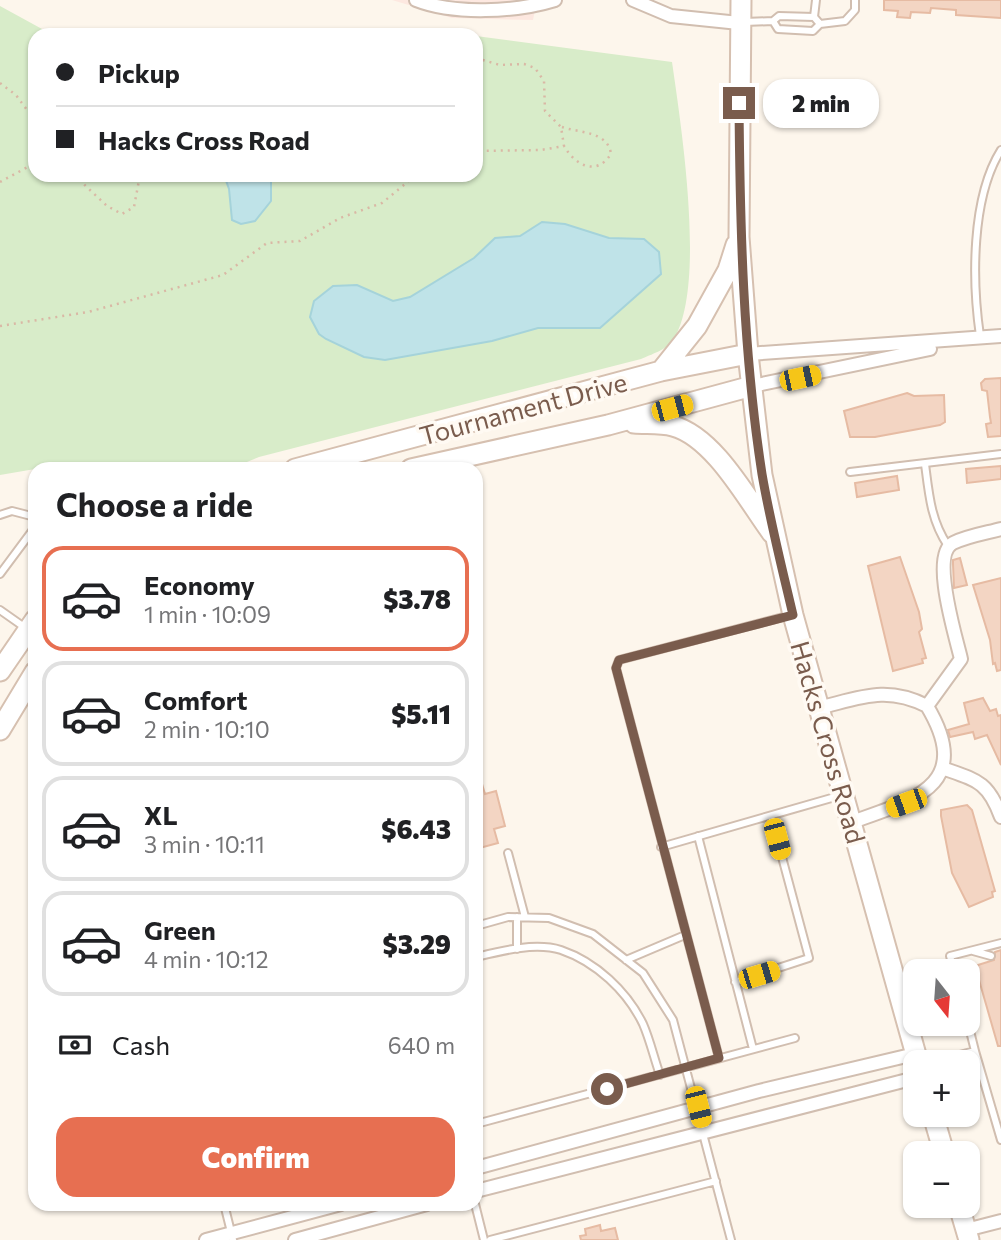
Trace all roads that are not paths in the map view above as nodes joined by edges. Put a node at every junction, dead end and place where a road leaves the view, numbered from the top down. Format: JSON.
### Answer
{"nodes":[{"id":1,"x":416,"y":0,"type":"edge"},
{"id":2,"x":555,"y":0,"type":"edge"},
{"id":3,"x":633,"y":0,"type":"edge"},
{"id":4,"x":741,"y":0,"type":"edge"},
{"id":5,"x":817,"y":0,"type":"edge"},
{"id":6,"x":855,"y":0,"type":"edge"},
{"id":7,"x":514,"y":4,"type":"edge"},
{"id":8,"x":814,"y":17,"type":"junction"},
{"id":9,"x":773,"y":21,"type":"junction"},
{"id":10,"x":739,"y":23,"type":"junction"},
{"id":11,"x":820,"y":24,"type":"junction"},
{"id":12,"x":1001,"y":150,"type":"edge"},
{"id":13,"x":739,"y":237,"type":"junction"},
{"id":14,"x":1001,"y":336,"type":"edge"},
{"id":15,"x":981,"y":338,"type":"junction"},
{"id":16,"x":961,"y":341,"type":"junction"},
{"id":17,"x":748,"y":355,"type":"junction"},
{"id":18,"x":661,"y":371,"type":"junction"},
{"id":19,"x":752,"y":386,"type":"junction"},
{"id":20,"x":619,"y":422,"type":"junction"},
{"id":21,"x":1001,"y":454,"type":"edge"},
{"id":22,"x":321,"y":462,"type":"edge"},
{"id":23,"x":442,"y":462,"type":"edge"},
{"id":24,"x":925,"y":464,"type":"junction"},
{"id":25,"x":850,"y":472,"type":"dead end"},
{"id":26,"x":0,"y":514,"type":"edge"},
{"id":27,"x":28,"y":515,"type":"edge"},
{"id":28,"x":1001,"y":529,"type":"edge"},
{"id":29,"x":28,"y":536,"type":"edge"},
{"id":30,"x":776,"y":538,"type":"junction"},
{"id":31,"x":948,"y":546,"type":"junction"},
{"id":32,"x":0,"y":574,"type":"edge"},
{"id":33,"x":0,"y":610,"type":"edge"},
{"id":34,"x":793,"y":615,"type":"junction"},
{"id":35,"x":28,"y":626,"type":"edge"},
{"id":36,"x":28,"y":633,"type":"edge"},
{"id":37,"x":0,"y":671,"type":"edge"},
{"id":38,"x":28,"y":684,"type":"edge"},
{"id":39,"x":927,"y":706,"type":"junction"},
{"id":40,"x":818,"y":708,"type":"junction"},
{"id":41,"x":0,"y":730,"type":"edge"},
{"id":42,"x":942,"y":768,"type":"junction"},
{"id":43,"x":844,"y":795,"type":"junction"},
{"id":44,"x":771,"y":816,"type":"junction"},
{"id":45,"x":1001,"y":817,"type":"edge"},
{"id":46,"x":852,"y":822,"type":"junction"},
{"id":47,"x":698,"y":836,"type":"junction"},
{"id":48,"x":661,"y":847,"type":"junction"},
{"id":49,"x":508,"y":853,"type":"dead end"},
{"id":50,"x":517,"y":917,"type":"junction"},
{"id":51,"x":525,"y":917,"type":"junction"},
{"id":52,"x":483,"y":924,"type":"edge"},
{"id":53,"x":685,"y":935,"type":"junction"},
{"id":54,"x":1001,"y":943,"type":"edge"},
{"id":55,"x":517,"y":949,"type":"junction"},
{"id":56,"x":972,"y":951,"type":"junction"},
{"id":57,"x":483,"y":956,"type":"edge"},
{"id":58,"x":991,"y":956,"type":"dead end"},
{"id":59,"x":951,"y":959,"type":"edge"},
{"id":60,"x":626,"y":960,"type":"junction"},
{"id":61,"x":735,"y":982,"type":"junction"},
{"id":62,"x":795,"y":1038,"type":"dead end"},
{"id":63,"x":753,"y":1049,"type":"junction"},
{"id":64,"x":919,"y":1050,"type":"edge"},
{"id":65,"x":719,"y":1058,"type":"junction"},
{"id":66,"x":903,"y":1064,"type":"edge"},
{"id":67,"x":687,"y":1067,"type":"junction"},
{"id":68,"x":980,"y":1068,"type":"edge"},
{"id":69,"x":660,"y":1075,"type":"junction"},
{"id":70,"x":903,"y":1081,"type":"edge"},
{"id":71,"x":698,"y":1107,"type":"junction"},
{"id":72,"x":1001,"y":1109,"type":"edge"},
{"id":73,"x":993,"y":1112,"type":"junction"},
{"id":74,"x":483,"y":1122,"type":"edge"},
{"id":75,"x":704,"y":1131,"type":"junction"},
{"id":76,"x":1001,"y":1140,"type":"edge"},
{"id":77,"x":483,"y":1166,"type":"edge"},
{"id":78,"x":716,"y":1181,"type":"junction"},
{"id":79,"x":483,"y":1189,"type":"edge"},
{"id":80,"x":226,"y":1211,"type":"edge"},
{"id":81,"x":318,"y":1211,"type":"edge"},
{"id":82,"x":401,"y":1211,"type":"edge"},
{"id":83,"x":477,"y":1211,"type":"edge"},
{"id":84,"x":962,"y":1218,"type":"edge"},
{"id":85,"x":1001,"y":1220,"type":"edge"},
{"id":86,"x":967,"y":1235,"type":"edge"},
{"id":87,"x":232,"y":1237,"type":"edge"},
{"id":88,"x":506,"y":1238,"type":"edge"},
{"id":89,"x":206,"y":1240,"type":"edge"},
{"id":90,"x":295,"y":1240,"type":"edge"},
{"id":91,"x":484,"y":1240,"type":"edge"},
{"id":92,"x":490,"y":1240,"type":"edge"},
{"id":93,"x":730,"y":1240,"type":"edge"}],
"edges":[{"from":1,"to":7,"type":"street"},
{"from":2,"to":7,"type":"street"},
{"from":3,"to":10,"type":"street"},
{"from":4,"to":10,"type":"main road","name":"Hacks Cross Road"},
{"from":5,"to":8,"type":"lane"},
{"from":6,"to":11,"type":"lane"},
{"from":8,"to":9,"type":"lane"},
{"from":8,"to":11,"type":"lane"},
{"from":9,"to":10,"type":"lane"},
{"from":9,"to":11,"type":"lane"},
{"from":10,"to":13,"type":"main road","name":"Hacks Cross Road"},
{"from":12,"to":15,"type":"lane"},
{"from":13,"to":17,"type":"main road","name":"Hacks Cross Road"},
{"from":13,"to":18,"type":"main road"},
{"from":14,"to":15,"type":"street","name":"Tournament Drive"},
{"from":15,"to":16,"type":"street","name":"Tournament Drive"},
{"from":16,"to":17,"type":"street","name":"Tournament Drive"},
{"from":16,"to":19,"type":"street","name":"Tournament Drive"},
{"from":17,"to":18,"type":"main road","name":"Tournament Drive"},
{"from":17,"to":19,"type":"main road","name":"Hacks Cross Road"},
{"from":18,"to":22,"type":"main road","name":"Tournament Drive"},
{"from":19,"to":20,"type":"main road","name":"Tournament Drive"},
{"from":19,"to":30,"type":"main road","name":"Hacks Cross Road"},
{"from":20,"to":23,"type":"main road","name":"Tournament Drive"},
{"from":20,"to":30,"type":"main road"},
{"from":21,"to":24,"type":"lane"},
{"from":24,"to":25,"type":"lane"},
{"from":24,"to":31,"type":"lane"},
{"from":26,"to":27,"type":"lane"},
{"from":28,"to":31,"type":"street"},
{"from":29,"to":32,"type":"lane"},
{"from":30,"to":34,"type":"main road","name":"Hacks Cross Road"},
{"from":31,"to":39,"type":"street"},
{"from":33,"to":35,"type":"lane"},
{"from":34,"to":40,"type":"main road","name":"Hacks Cross Road"},
{"from":34,"to":48,"type":"lane"},
{"from":36,"to":37,"type":"main road"},
{"from":38,"to":41,"type":"main road"},
{"from":39,"to":40,"type":"street"},
{"from":39,"to":42,"type":"street"},
{"from":40,"to":43,"type":"main road","name":"Hacks Cross Road"},
{"from":42,"to":45,"type":"street"},
{"from":42,"to":46,"type":"street"},
{"from":43,"to":44,"type":"lane"},
{"from":43,"to":46,"type":"main road","name":"Hacks Cross Road"},
{"from":44,"to":47,"type":"lane"},
{"from":44,"to":61,"type":"lane"},
{"from":46,"to":64,"type":"main road","name":"Hacks Cross Road"},
{"from":47,"to":48,"type":"lane"},
{"from":47,"to":61,"type":"lane"},
{"from":48,"to":53,"type":"lane"},
{"from":49,"to":51,"type":"lane"},
{"from":50,"to":51,"type":"lane"},
{"from":50,"to":52,"type":"lane"},
{"from":50,"to":55,"type":"lane"},
{"from":51,"to":60,"type":"lane"},
{"from":53,"to":60,"type":"lane"},
{"from":53,"to":65,"type":"lane"},
{"from":54,"to":56,"type":"lane"},
{"from":55,"to":57,"type":"lane"},
{"from":55,"to":69,"type":"lane"},
{"from":56,"to":58,"type":"lane"},
{"from":56,"to":59,"type":"lane"},
{"from":60,"to":67,"type":"lane"},
{"from":61,"to":63,"type":"lane"},
{"from":62,"to":63,"type":"lane"},
{"from":63,"to":65,"type":"lane"},
{"from":65,"to":67,"type":"lane"},
{"from":66,"to":71,"type":"street"},
{"from":67,"to":69,"type":"lane"},
{"from":67,"to":71,"type":"lane"},
{"from":68,"to":73,"type":"lane"},
{"from":69,"to":74,"type":"lane"},
{"from":70,"to":75,"type":"street"},
{"from":71,"to":75,"type":"lane"},
{"from":71,"to":77,"type":"street"},
{"from":72,"to":73,"type":"lane"},
{"from":73,"to":76,"type":"lane"},
{"from":75,"to":78,"type":"lane"},
{"from":75,"to":79,"type":"street"},
{"from":78,"to":88,"type":"lane"},
{"from":78,"to":93,"type":"lane"},
{"from":80,"to":87,"type":"lane"},
{"from":81,"to":87,"type":"street"},
{"from":82,"to":90,"type":"street"},
{"from":83,"to":91,"type":"lane"},
{"from":84,"to":86,"type":"main road"},
{"from":85,"to":86,"type":"street"},
{"from":87,"to":89,"type":"street"},
{"from":88,"to":92,"type":"lane"}]}
